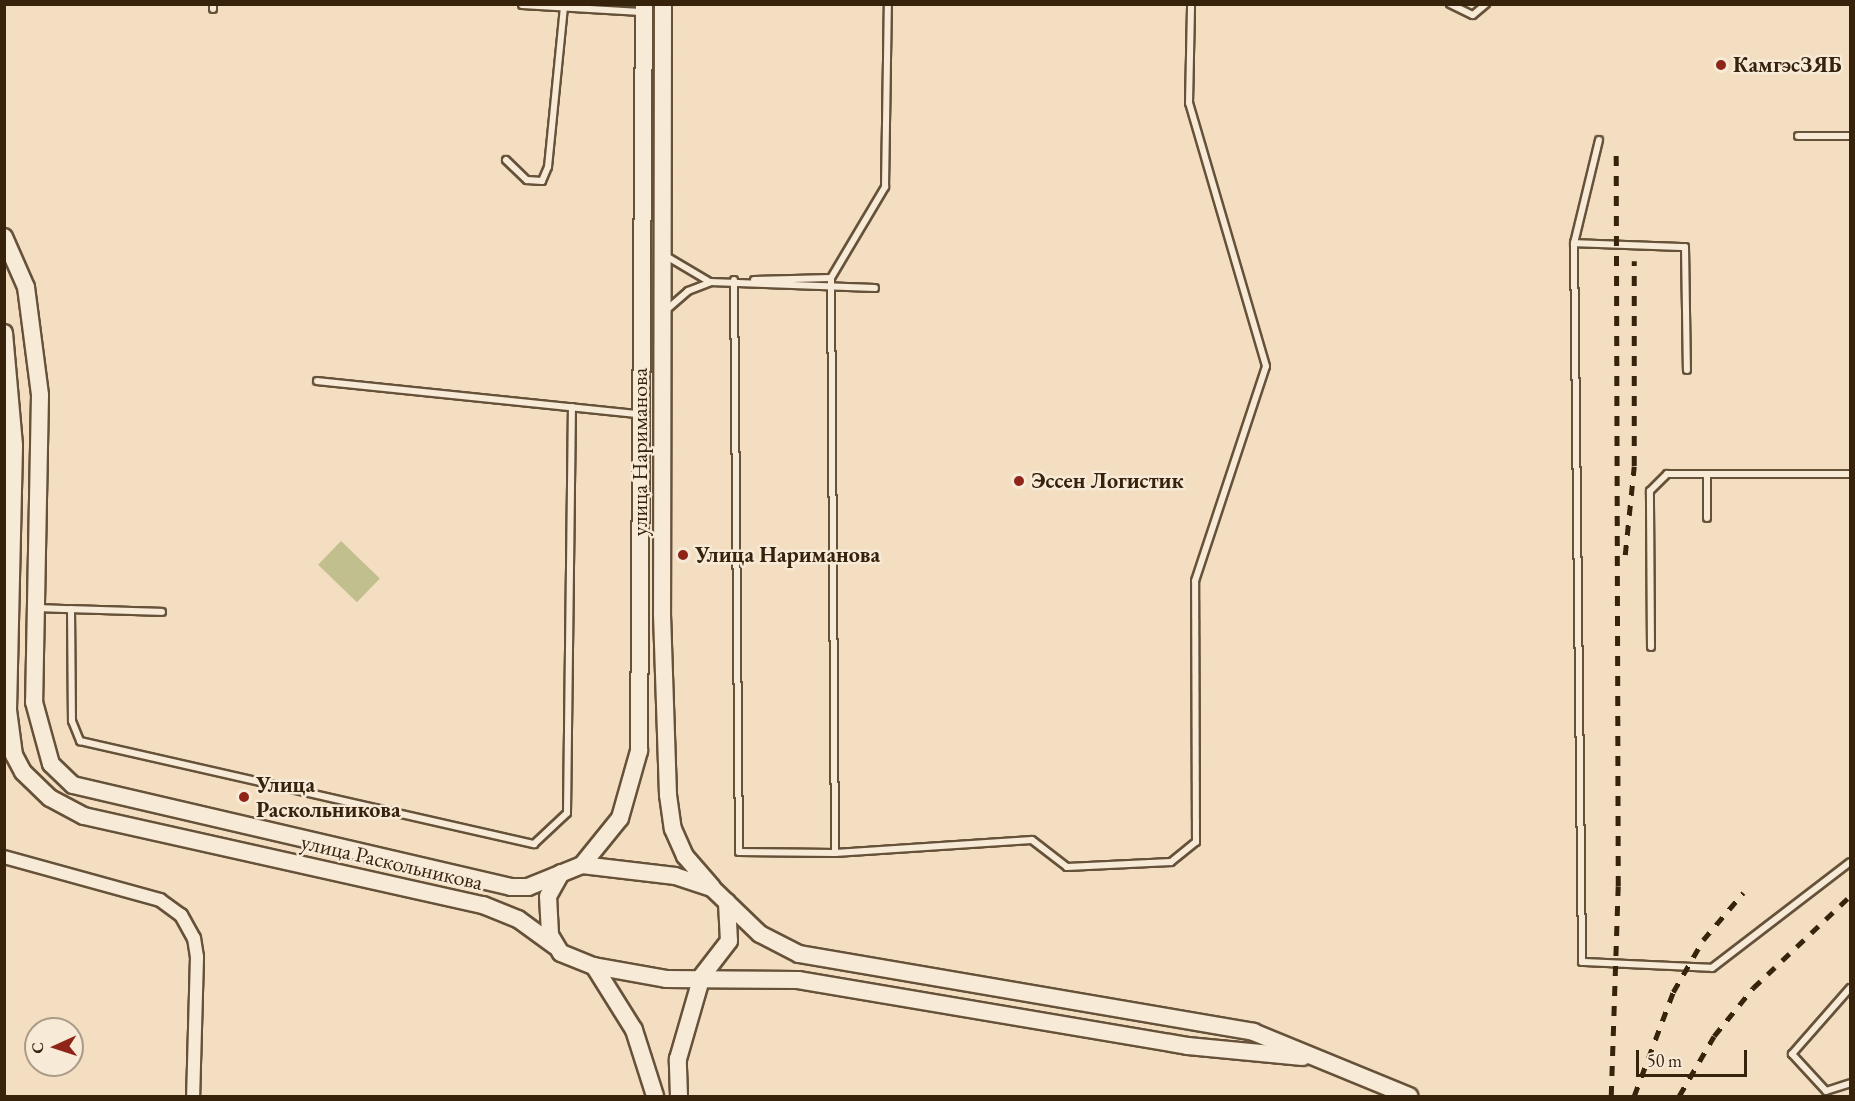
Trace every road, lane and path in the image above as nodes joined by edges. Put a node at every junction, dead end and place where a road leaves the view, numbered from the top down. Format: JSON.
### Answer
{"nodes":[{"id":1,"x":663,"y":4,"type":"edge"},
{"id":2,"x":888,"y":4,"type":"edge"},
{"id":3,"x":1191,"y":4,"type":"edge"},
{"id":4,"x":1450,"y":4,"type":"edge"},
{"id":5,"x":1486,"y":4,"type":"edge"},
{"id":6,"x":522,"y":5,"type":"edge"},
{"id":7,"x":564,"y":8,"type":"junction"},
{"id":8,"x":643,"y":8,"type":"edge"},
{"id":9,"x":1798,"y":136,"type":"dead end"},
{"id":10,"x":1851,"y":136,"type":"edge"},
{"id":11,"x":1599,"y":140,"type":"dead end"},
{"id":12,"x":506,"y":160,"type":"dead end"},
{"id":13,"x":4,"y":237,"type":"edge"},
{"id":14,"x":1574,"y":243,"type":"junction"},
{"id":15,"x":663,"y":254,"type":"junction"},
{"id":16,"x":831,"y":278,"type":"junction"},
{"id":17,"x":734,"y":280,"type":"junction"},
{"id":18,"x":710,"y":282,"type":"junction"},
{"id":19,"x":875,"y":288,"type":"dead end"},
{"id":20,"x":664,"y":312,"type":"junction"},
{"id":21,"x":4,"y":333,"type":"edge"},
{"id":22,"x":1687,"y":370,"type":"dead end"},
{"id":23,"x":317,"y":381,"type":"dead end"},
{"id":24,"x":572,"y":407,"type":"junction"},
{"id":25,"x":638,"y":414,"type":"junction"},
{"id":26,"x":1707,"y":474,"type":"junction"},
{"id":27,"x":1851,"y":474,"type":"edge"},
{"id":28,"x":1707,"y":518,"type":"dead end"},
{"id":29,"x":37,"y":608,"type":"junction"},
{"id":30,"x":71,"y":609,"type":"junction"},
{"id":31,"x":162,"y":612,"type":"dead end"},
{"id":32,"x":1650,"y":647,"type":"dead end"},
{"id":33,"x":835,"y":853,"type":"junction"},
{"id":34,"x":4,"y":857,"type":"edge"},
{"id":35,"x":1851,"y":862,"type":"edge"},
{"id":36,"x":582,"y":865,"type":"junction"},
{"id":37,"x":561,"y":873,"type":"junction"},
{"id":38,"x":712,"y":888,"type":"junction"},
{"id":39,"x":727,"y":901,"type":"junction"},
{"id":40,"x":555,"y":946,"type":"junction"},
{"id":41,"x":594,"y":966,"type":"junction"},
{"id":42,"x":702,"y":976,"type":"junction"},
{"id":43,"x":1851,"y":988,"type":"edge"},
{"id":44,"x":1321,"y":1059,"type":"junction"},
{"id":45,"x":1851,"y":1083,"type":"edge"},
{"id":46,"x":193,"y":1096,"type":"edge"},
{"id":47,"x":655,"y":1096,"type":"edge"},
{"id":48,"x":680,"y":1096,"type":"edge"},
{"id":49,"x":1409,"y":1096,"type":"edge"}],
"edges":[{"from":1,"to":15,"type":"main road","name":"улица Нариманова"},
{"from":2,"to":16,"type":"lane"},
{"from":3,"to":33,"type":"lane"},
{"from":4,"to":5,"type":"lane"},
{"from":6,"to":7,"type":"lane"},
{"from":7,"to":8,"type":"lane"},
{"from":7,"to":12,"type":"lane"},
{"from":8,"to":25,"type":"main road","name":"улица Нариманова"},
{"from":9,"to":10,"type":"lane"},
{"from":11,"to":14,"type":"lane"},
{"from":13,"to":29,"type":"main road","name":"улица Раскольникова"},
{"from":14,"to":22,"type":"lane"},
{"from":14,"to":35,"type":"lane"},
{"from":15,"to":18,"type":"lane"},
{"from":15,"to":20,"type":"main road","name":"улица Нариманова"},
{"from":16,"to":17,"type":"lane"},
{"from":16,"to":33,"type":"lane"},
{"from":17,"to":18,"type":"lane"},
{"from":17,"to":33,"type":"lane"},
{"from":18,"to":19,"type":"lane"},
{"from":18,"to":20,"type":"lane"},
{"from":20,"to":38,"type":"main road","name":"улица Нариманова"},
{"from":21,"to":40,"type":"main road","name":"улица Раскольникова"},
{"from":23,"to":24,"type":"lane"},
{"from":24,"to":25,"type":"lane"},
{"from":24,"to":30,"type":"lane"},
{"from":25,"to":36,"type":"main road","name":"улица Нариманова"},
{"from":26,"to":27,"type":"lane"},
{"from":26,"to":28,"type":"lane"},
{"from":26,"to":32,"type":"lane"},
{"from":29,"to":30,"type":"lane"},
{"from":29,"to":37,"type":"main road","name":"улица Раскольникова"},
{"from":30,"to":31,"type":"lane"},
{"from":34,"to":46,"type":"street"},
{"from":36,"to":37,"type":"main road","name":"улица Раскольникова"},
{"from":36,"to":38,"type":"main road"},
{"from":37,"to":40,"type":"main road"},
{"from":38,"to":39,"type":"main road","name":"улица Нариманова"},
{"from":39,"to":42,"type":"main road"},
{"from":39,"to":44,"type":"main road","name":"улица Нариманова"},
{"from":40,"to":41,"type":"main road","name":"улица Раскольникова"},
{"from":41,"to":42,"type":"main road","name":"улица Раскольникова"},
{"from":41,"to":47,"type":"main road"},
{"from":42,"to":44,"type":"main road","name":"улица Раскольникова"},
{"from":42,"to":48,"type":"main road"},
{"from":43,"to":45,"type":"lane"},
{"from":44,"to":49,"type":"main road","name":"улица Нариманова"}]}
